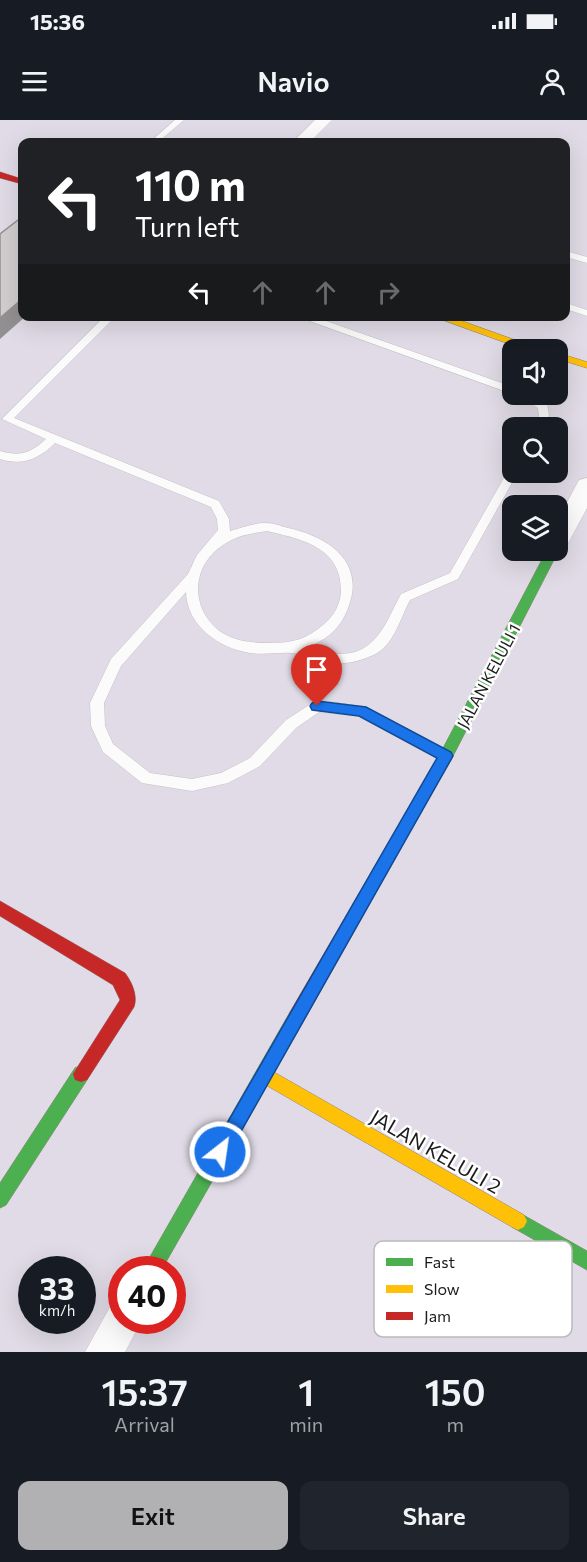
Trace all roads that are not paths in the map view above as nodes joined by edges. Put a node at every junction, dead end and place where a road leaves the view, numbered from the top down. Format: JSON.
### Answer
{"nodes":[{"id":1,"x":180,"y":120,"type":"edge"},
{"id":2,"x":324,"y":120,"type":"edge"},
{"id":3,"x":159,"y":138,"type":"edge"},
{"id":4,"x":305,"y":138,"type":"edge"},
{"id":5,"x":0,"y":175,"type":"edge"},
{"id":6,"x":18,"y":181,"type":"edge"},
{"id":7,"x":570,"y":255,"type":"edge"},
{"id":8,"x":587,"y":260,"type":"edge"},
{"id":9,"x":570,"y":307,"type":"edge"},
{"id":10,"x":587,"y":313,"type":"edge"},
{"id":11,"x":106,"y":321,"type":"edge"},
{"id":12,"x":315,"y":321,"type":"edge"},
{"id":13,"x":451,"y":321,"type":"edge"},
{"id":14,"x":505,"y":339,"type":"edge"},
{"id":15,"x":568,"y":359,"type":"edge"},
{"id":16,"x":587,"y":365,"type":"edge"},
{"id":17,"x":502,"y":387,"type":"edge"},
{"id":18,"x":4,"y":422,"type":"edge"},
{"id":19,"x":54,"y":438,"type":"junction"},
{"id":20,"x":0,"y":455,"type":"edge"},
{"id":21,"x":507,"y":483,"type":"edge"},
{"id":22,"x":587,"y":486,"type":"edge"},
{"id":23,"x":568,"y":522,"type":"edge"},
{"id":24,"x":204,"y":554,"type":"junction"},
{"id":25,"x":547,"y":561,"type":"edge"},
{"id":26,"x":191,"y":578,"type":"junction"},
{"id":27,"x":291,"y":648,"type":"junction"},
{"id":28,"x":446,"y":756,"type":"junction"},
{"id":29,"x":0,"y":908,"type":"edge"},
{"id":30,"x":265,"y":1075,"type":"junction"},
{"id":31,"x":0,"y":1199,"type":"edge"},
{"id":32,"x":552,"y":1241,"type":"edge"},
{"id":33,"x":572,"y":1252,"type":"edge"},
{"id":34,"x":160,"y":1256,"type":"edge"},
{"id":35,"x":587,"y":1261,"type":"edge"},
{"id":36,"x":115,"y":1334,"type":"edge"},
{"id":37,"x":104,"y":1352,"type":"edge"}],
"edges":[{"from":1,"to":3,"type":"lane"},
{"from":2,"to":4,"type":"street"},
{"from":5,"to":6,"type":"street"},
{"from":7,"to":8,"type":"lane"},
{"from":9,"to":10,"type":"lane"},
{"from":11,"to":18,"type":"lane"},
{"from":12,"to":17,"type":"lane"},
{"from":13,"to":14,"type":"street"},
{"from":15,"to":16,"type":"street"},
{"from":18,"to":19,"type":"lane"},
{"from":19,"to":20,"type":"lane"},
{"from":19,"to":24,"type":"lane"},
{"from":21,"to":27,"type":"lane"},
{"from":22,"to":23,"type":"street"},
{"from":24,"to":26,"type":"lane"},
{"from":24,"to":27,"type":"lane"},
{"from":25,"to":28,"type":"street","name":"JALAN KELULI 1"},
{"from":26,"to":27,"type":"lane"},
{"from":26,"to":28,"type":"lane"},
{"from":28,"to":30,"type":"street","name":"JALAN KELULI 1"},
{"from":29,"to":31,"type":"street"},
{"from":30,"to":32,"type":"street","name":"JALAN KELULI 2"},
{"from":30,"to":34,"type":"street","name":"JALAN KELULI 1"},
{"from":33,"to":35,"type":"street","name":"JALAN KELULI 2"},
{"from":36,"to":37,"type":"street"}]}
